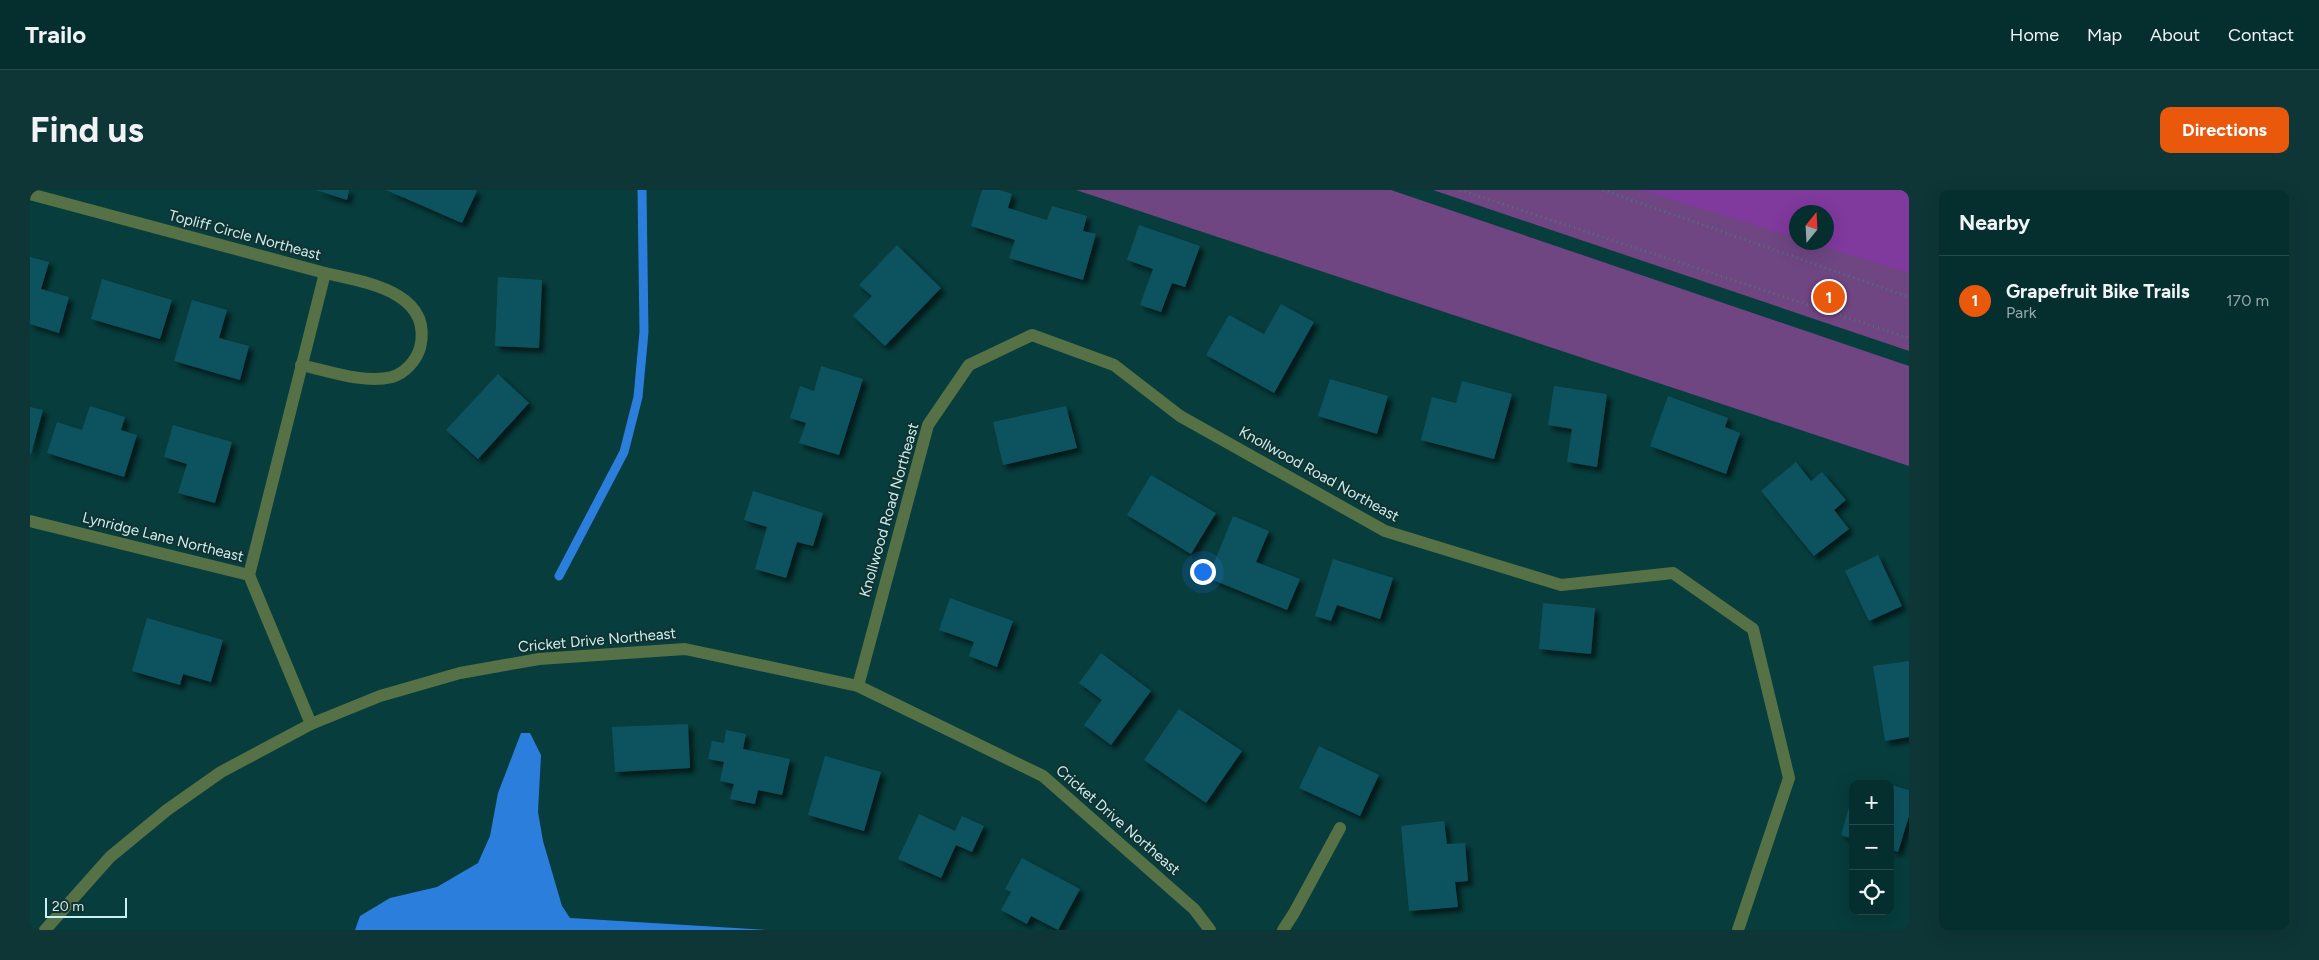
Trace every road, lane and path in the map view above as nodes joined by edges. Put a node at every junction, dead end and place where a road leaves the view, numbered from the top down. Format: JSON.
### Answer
{"nodes":[{"id":1,"x":1460,"y":190,"type":"edge"},
{"id":2,"x":1603,"y":190,"type":"edge"},
{"id":3,"x":30,"y":194,"type":"edge"},
{"id":4,"x":325,"y":273,"type":"junction"},
{"id":5,"x":1909,"y":297,"type":"edge"},
{"id":6,"x":1909,"y":338,"type":"edge"},
{"id":7,"x":302,"y":365,"type":"junction"},
{"id":8,"x":30,"y":521,"type":"edge"},
{"id":9,"x":249,"y":575,"type":"junction"},
{"id":10,"x":858,"y":686,"type":"junction"},
{"id":11,"x":311,"y":724,"type":"junction"},
{"id":12,"x":1340,"y":828,"type":"dead end"},
{"id":13,"x":44,"y":930,"type":"edge"},
{"id":14,"x":1210,"y":930,"type":"edge"},
{"id":15,"x":1283,"y":930,"type":"edge"},
{"id":16,"x":1738,"y":930,"type":"edge"}],
"edges":[{"from":1,"to":6,"type":"path"},
{"from":2,"to":5,"type":"path"},
{"from":3,"to":4,"type":"street","name":"Topliff Circle Northeast"},
{"from":4,"to":7,"type":"street","name":"Topliff Circle Northeast"},
{"from":4,"to":7,"type":"street"},
{"from":7,"to":9,"type":"street","name":"Topliff Circle Northeast"},
{"from":8,"to":9,"type":"street","name":"Lynridge Lane Northeast"},
{"from":9,"to":11,"type":"street","name":"Lynridge Lane Northeast"},
{"from":10,"to":11,"type":"street","name":"Cricket Drive Northeast"},
{"from":10,"to":14,"type":"street","name":"Cricket Drive Northeast"},
{"from":10,"to":16,"type":"street","name":"Knollwood Road Northeast"},
{"from":11,"to":13,"type":"street","name":"Cricket Drive Northeast"},
{"from":12,"to":15,"type":"street"}]}
